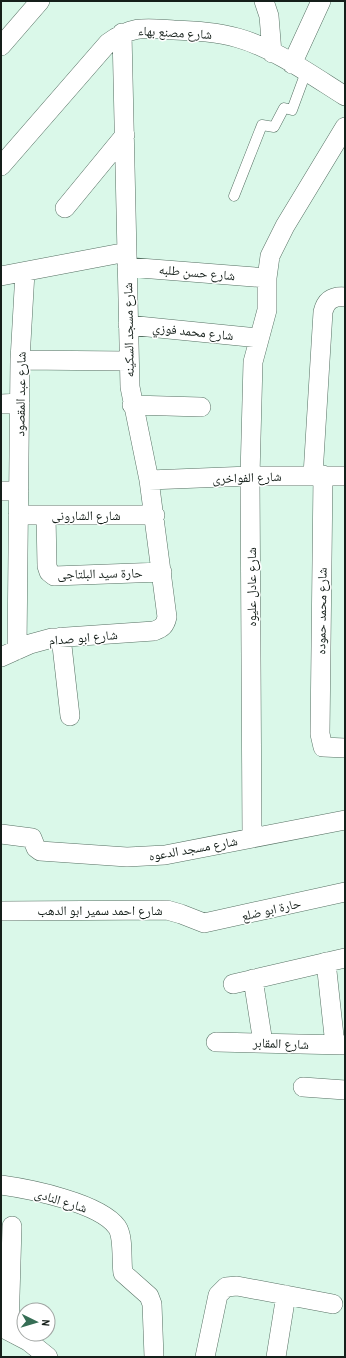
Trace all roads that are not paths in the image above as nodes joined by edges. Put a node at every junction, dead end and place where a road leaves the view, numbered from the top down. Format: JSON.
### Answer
{"nodes":[{"id":1,"x":40,"y":1,"type":"edge"},
{"id":2,"x":264,"y":1,"type":"edge"},
{"id":3,"x":321,"y":1,"type":"edge"},
{"id":4,"x":122,"y":33,"type":"junction"},
{"id":5,"x":1,"y":46,"type":"edge"},
{"id":6,"x":272,"y":53,"type":"junction"},
{"id":7,"x":299,"y":68,"type":"junction"},
{"id":8,"x":345,"y":96,"type":"edge"},
{"id":9,"x":345,"y":127,"type":"edge"},
{"id":10,"x":125,"y":135,"type":"junction"},
{"id":11,"x":1,"y":166,"type":"edge"},
{"id":12,"x":234,"y":196,"type":"dead end"},
{"id":13,"x":65,"y":208,"type":"dead end"},
{"id":14,"x":127,"y":259,"type":"junction"},
{"id":15,"x":25,"y":272,"type":"junction"},
{"id":16,"x":1,"y":276,"type":"edge"},
{"id":17,"x":267,"y":278,"type":"junction"},
{"id":18,"x":345,"y":297,"type":"edge"},
{"id":19,"x":128,"y":325,"type":"junction"},
{"id":20,"x":259,"y":338,"type":"junction"},
{"id":21,"x":20,"y":360,"type":"junction"},
{"id":22,"x":128,"y":361,"type":"junction"},
{"id":23,"x":20,"y":403,"type":"junction"},
{"id":24,"x":1,"y":404,"type":"edge"},
{"id":25,"x":132,"y":405,"type":"junction"},
{"id":26,"x":201,"y":407,"type":"dead end"},
{"id":27,"x":318,"y":475,"type":"junction"},
{"id":28,"x":250,"y":476,"type":"junction"},
{"id":29,"x":345,"y":476,"type":"edge"},
{"id":30,"x":150,"y":480,"type":"junction"},
{"id":31,"x":10,"y":491,"type":"edge"},
{"id":32,"x":18,"y":515,"type":"junction"},
{"id":33,"x":46,"y":515,"type":"junction"},
{"id":34,"x":155,"y":515,"type":"junction"},
{"id":35,"x":9,"y":571,"type":"edge"},
{"id":36,"x":162,"y":572,"type":"junction"},
{"id":37,"x":166,"y":624,"type":"joint"},
{"id":38,"x":61,"y":636,"type":"junction"},
{"id":39,"x":9,"y":653,"type":"edge"},
{"id":40,"x":70,"y":716,"type":"dead end"},
{"id":41,"x":345,"y":748,"type":"edge"},
{"id":42,"x":345,"y":820,"type":"edge"},
{"id":43,"x":1,"y":834,"type":"edge"},
{"id":44,"x":252,"y":837,"type":"junction"},
{"id":45,"x":345,"y":892,"type":"edge"},
{"id":46,"x":1,"y":911,"type":"edge"},
{"id":47,"x":196,"y":921,"type":"joint"},
{"id":48,"x":345,"y":958,"type":"edge"},
{"id":49,"x":326,"y":962,"type":"junction"},
{"id":50,"x":253,"y":980,"type":"junction"},
{"id":51,"x":233,"y":984,"type":"dead end"},
{"id":52,"x":216,"y":1042,"type":"dead end"},
{"id":53,"x":263,"y":1043,"type":"junction"},
{"id":54,"x":340,"y":1045,"type":"edge"},
{"id":55,"x":303,"y":1087,"type":"dead end"},
{"id":56,"x":345,"y":1090,"type":"edge"},
{"id":57,"x":1,"y":1185,"type":"edge"},
{"id":58,"x":12,"y":1226,"type":"dead end"},
{"id":59,"x":286,"y":1295,"type":"junction"},
{"id":60,"x":333,"y":1304,"type":"dead end"},
{"id":61,"x":5,"y":1329,"type":"edge"},
{"id":62,"x":38,"y":1353,"type":"edge"},
{"id":63,"x":154,"y":1357,"type":"edge"},
{"id":64,"x":205,"y":1357,"type":"edge"},
{"id":65,"x":276,"y":1357,"type":"edge"}],
"edges":[{"from":1,"to":5,"type":"street"},
{"from":2,"to":6,"type":"street"},
{"from":3,"to":7,"type":"street"},
{"from":4,"to":6,"type":"street","name":"شارع مصنع بهاء"},
{"from":4,"to":10,"type":"street","name":"شارع مسجد السكينه"},
{"from":4,"to":11,"type":"street","name":"شارع مصنع بهاء"},
{"from":6,"to":7,"type":"street","name":"شارع مصنع بهاء"},
{"from":7,"to":8,"type":"street","name":"شارع مصنع بهاء"},
{"from":7,"to":12,"type":"lane"},
{"from":9,"to":17,"type":"street","name":"شارع عادل عليوه"},
{"from":10,"to":13,"type":"street"},
{"from":10,"to":14,"type":"street","name":"شارع مسجد السكينه"},
{"from":14,"to":15,"type":"street","name":"شارع حسن طلبه"},
{"from":14,"to":17,"type":"street","name":"شارع حسن طلبه"},
{"from":14,"to":19,"type":"street","name":"شارع مسجد السكينه"},
{"from":15,"to":16,"type":"street","name":"شارع حسن طلبه"},
{"from":15,"to":21,"type":"street","name":"شارع عبد المقصود"},
{"from":17,"to":20,"type":"street","name":"شارع عادل عليوه"},
{"from":18,"to":27,"type":"street","name":"شارع محمد حموده"},
{"from":19,"to":20,"type":"street","name":"شارع محمد فوزي"},
{"from":19,"to":22,"type":"street","name":"شارع مسجد السكينه"},
{"from":20,"to":28,"type":"street","name":"شارع عادل عليوه"},
{"from":21,"to":22,"type":"street"},
{"from":21,"to":23,"type":"street","name":"شارع عبد المقصود"},
{"from":22,"to":25,"type":"street","name":"شارع مسجد السكينه"},
{"from":23,"to":24,"type":"street"},
{"from":23,"to":31,"type":"street","name":"شارع عبد المقصود"},
{"from":25,"to":26,"type":"street"},
{"from":25,"to":30,"type":"street","name":"شارع مسجد السكينه"},
{"from":27,"to":28,"type":"street","name":"شارع الفواخرى"},
{"from":27,"to":29,"type":"street","name":"شارع الفواخرى"},
{"from":27,"to":41,"type":"street","name":"شارع محمد حموده"},
{"from":28,"to":30,"type":"street","name":"شارع الفواخرى"},
{"from":28,"to":44,"type":"street","name":"شارع عادل عليوه"},
{"from":30,"to":34,"type":"street","name":"شارع مسجد السكينه"},
{"from":31,"to":32,"type":"street","name":"شارع عبد المقصود"},
{"from":32,"to":33,"type":"street","name":"شارع الشارونى"},
{"from":32,"to":35,"type":"street","name":"شارع عبد المقصود"},
{"from":33,"to":34,"type":"street","name":"شارع الشارونى"},
{"from":33,"to":36,"type":"street","name":"حارة سيد البلتاجى"},
{"from":34,"to":36,"type":"street","name":"شارع مسجد السكينه"},
{"from":35,"to":39,"type":"street","name":"شارع عبد المقصود"},
{"from":36,"to":37,"type":"street","name":"شارع مسجد السكينه"},
{"from":37,"to":38,"type":"street","name":"شارع ابو صدام"},
{"from":38,"to":39,"type":"street","name":"شارع ابو صدام"},
{"from":38,"to":40,"type":"street"},
{"from":42,"to":44,"type":"street","name":"شارع مسجد الدعوه"},
{"from":43,"to":44,"type":"street","name":"شارع مسجد الدعوه"},
{"from":45,"to":47,"type":"street","name":"حارة ابو ضلع"},
{"from":46,"to":47,"type":"street","name":"شارع احمد سمير ابو الدهب"},
{"from":48,"to":49,"type":"street"},
{"from":49,"to":50,"type":"street"},
{"from":49,"to":54,"type":"street"},
{"from":50,"to":51,"type":"street"},
{"from":50,"to":53,"type":"street"},
{"from":52,"to":53,"type":"street","name":"شارع المقابر"},
{"from":53,"to":54,"type":"street","name":"شارع المقابر"},
{"from":55,"to":56,"type":"street"},
{"from":57,"to":63,"type":"street","name":"شارع النادى"},
{"from":58,"to":61,"type":"street"},
{"from":59,"to":60,"type":"street"},
{"from":59,"to":64,"type":"street"},
{"from":59,"to":65,"type":"street"},
{"from":61,"to":62,"type":"street"}]}
